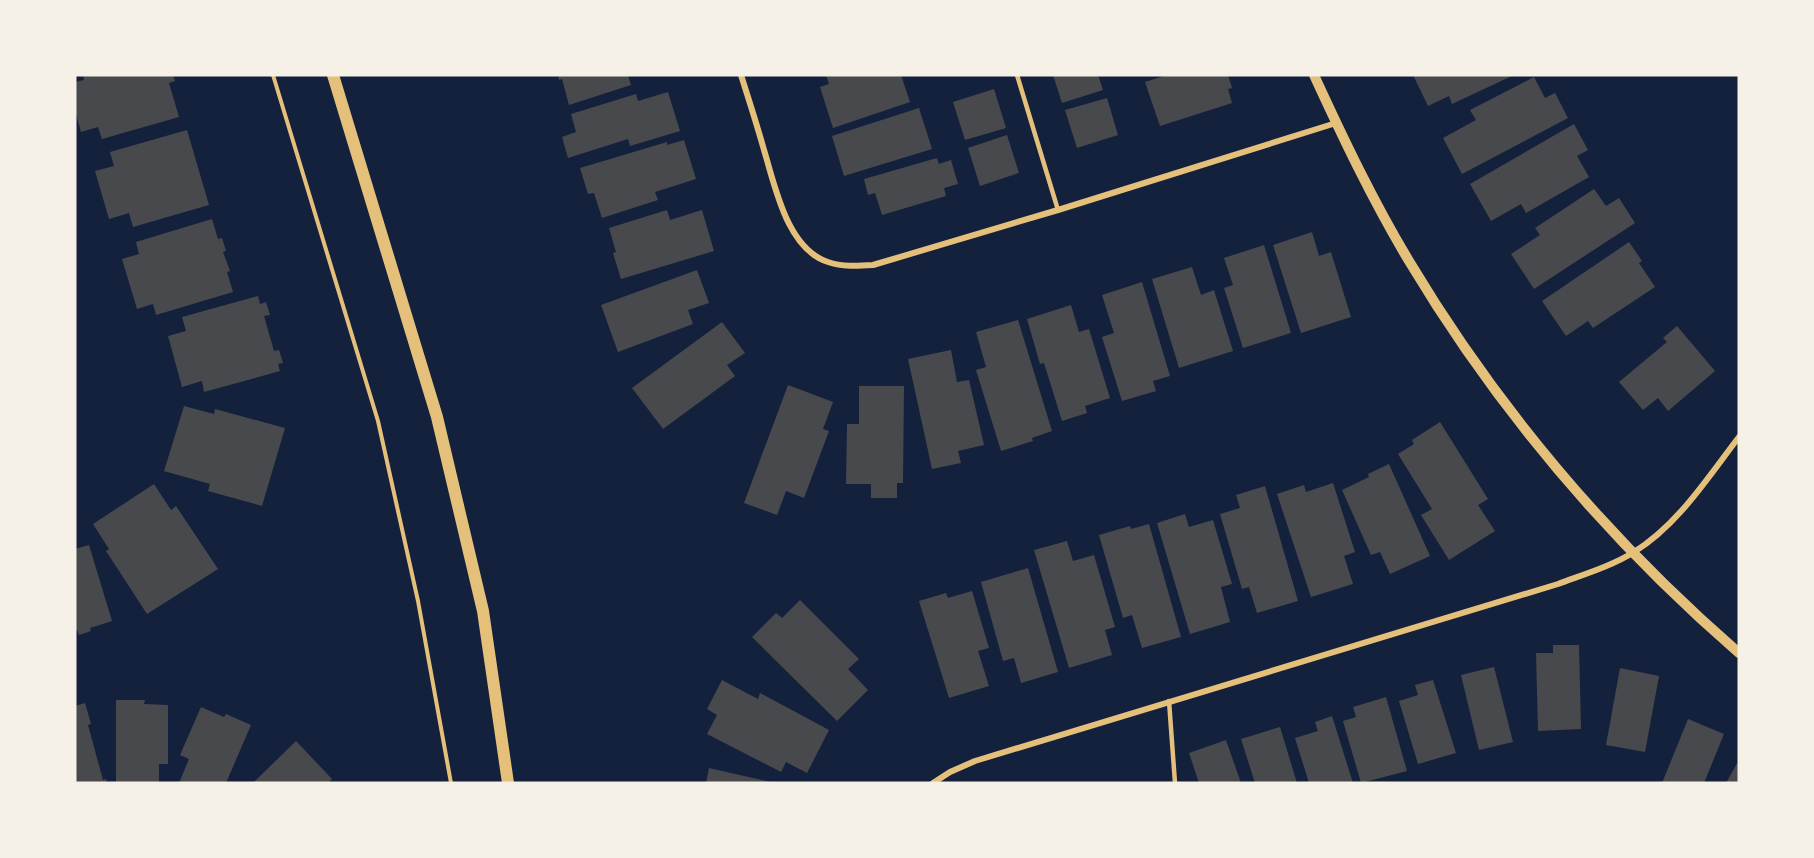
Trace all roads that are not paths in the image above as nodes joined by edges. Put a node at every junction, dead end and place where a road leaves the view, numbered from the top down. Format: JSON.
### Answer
{"nodes":[{"id":1,"x":333,"y":75,"type":"edge"},
{"id":2,"x":741,"y":75,"type":"edge"},
{"id":3,"x":1017,"y":75,"type":"edge"},
{"id":4,"x":1314,"y":75,"type":"edge"},
{"id":5,"x":1336,"y":123,"type":"junction"},
{"id":6,"x":1058,"y":210,"type":"junction"},
{"id":7,"x":1739,"y":437,"type":"edge"},
{"id":8,"x":1634,"y":553,"type":"junction"},
{"id":9,"x":1739,"y":653,"type":"edge"},
{"id":10,"x":1170,"y":701,"type":"junction"},
{"id":11,"x":508,"y":783,"type":"edge"},
{"id":12,"x":933,"y":783,"type":"edge"},
{"id":13,"x":1175,"y":783,"type":"edge"}],
"edges":[{"from":1,"to":11,"type":"main road"},
{"from":2,"to":6,"type":"street"},
{"from":3,"to":6,"type":"lane"},
{"from":4,"to":5,"type":"street"},
{"from":5,"to":6,"type":"street"},
{"from":5,"to":8,"type":"street"},
{"from":7,"to":8,"type":"street"},
{"from":8,"to":9,"type":"street"},
{"from":8,"to":10,"type":"street"},
{"from":10,"to":12,"type":"street"},
{"from":10,"to":13,"type":"lane"}]}
